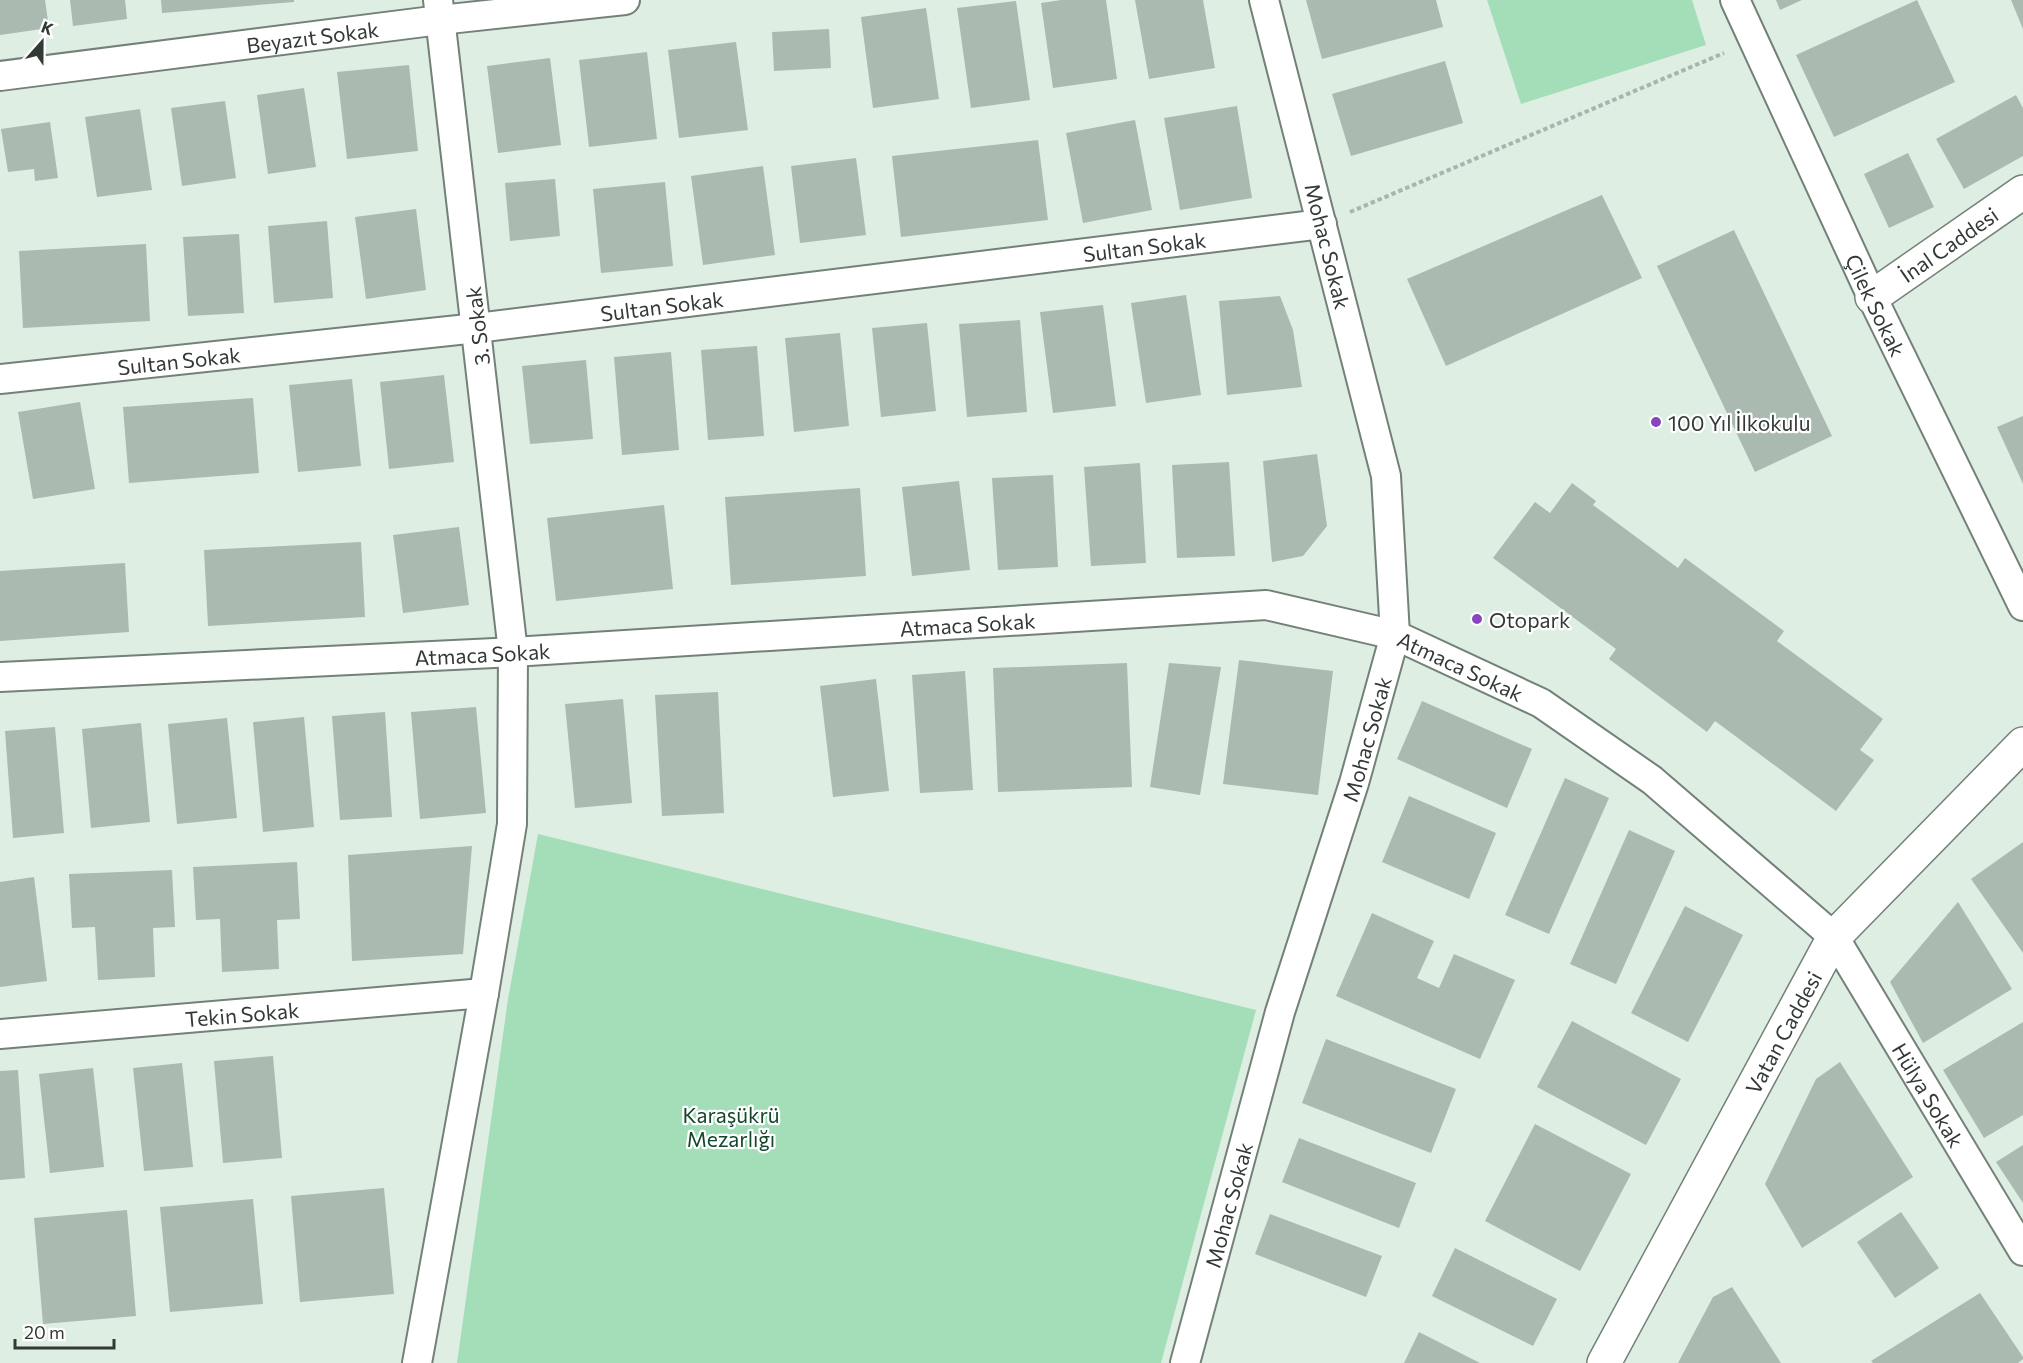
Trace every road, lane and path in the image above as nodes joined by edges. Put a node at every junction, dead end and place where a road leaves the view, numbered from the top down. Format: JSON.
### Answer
{"nodes":[{"id":1,"x":625,"y":0,"type":"edge"},
{"id":2,"x":1264,"y":0,"type":"edge"},
{"id":3,"x":1735,"y":0,"type":"edge"},
{"id":4,"x":439,"y":10,"type":"edge"},
{"id":5,"x":1754,"y":40,"type":"junction"},
{"id":6,"x":0,"y":76,"type":"edge"},
{"id":7,"x":2023,"y":192,"type":"edge"},
{"id":8,"x":1322,"y":224,"type":"junction"},
{"id":9,"x":1872,"y":297,"type":"junction"},
{"id":10,"x":477,"y":328,"type":"junction"},
{"id":11,"x":0,"y":379,"type":"edge"},
{"id":12,"x":2023,"y":606,"type":"edge"},
{"id":13,"x":1395,"y":635,"type":"junction"},
{"id":14,"x":513,"y":652,"type":"junction"},
{"id":15,"x":0,"y":676,"type":"edge"},
{"id":16,"x":2023,"y":744,"type":"edge"},
{"id":17,"x":1834,"y":938,"type":"junction"},
{"id":18,"x":484,"y":993,"type":"junction"},
{"id":19,"x":0,"y":1034,"type":"edge"},
{"id":20,"x":2023,"y":1251,"type":"edge"},
{"id":21,"x":417,"y":1363,"type":"edge"},
{"id":22,"x":1185,"y":1363,"type":"edge"},
{"id":23,"x":1604,"y":1363,"type":"edge"}],
"edges":[{"from":1,"to":4,"type":"street","name":"Beyazıt Sokak"},
{"from":2,"to":8,"type":"street","name":"Mohac Sokak"},
{"from":3,"to":5,"type":"street","name":"Çilek Sokak"},
{"from":4,"to":6,"type":"street","name":"Beyazıt Sokak"},
{"from":4,"to":10,"type":"street","name":"3. Sokak"},
{"from":5,"to":8,"type":"path"},
{"from":5,"to":9,"type":"street","name":"Çilek Sokak"},
{"from":7,"to":9,"type":"main road","name":"İnal Caddesi"},
{"from":8,"to":10,"type":"street","name":"Sultan Sokak"},
{"from":8,"to":13,"type":"street","name":"Mohac Sokak"},
{"from":9,"to":12,"type":"street","name":"Çilek Sokak"},
{"from":10,"to":11,"type":"street","name":"Sultan Sokak"},
{"from":10,"to":14,"type":"street","name":"3. Sokak"},
{"from":13,"to":14,"type":"street","name":"Atmaca Sokak"},
{"from":13,"to":17,"type":"street","name":"Atmaca Sokak"},
{"from":13,"to":22,"type":"street","name":"Mohac Sokak"},
{"from":14,"to":15,"type":"street","name":"Atmaca Sokak"},
{"from":14,"to":18,"type":"street","name":"3. Sokak"},
{"from":16,"to":17,"type":"main road","name":"Vatan Caddesi"},
{"from":17,"to":20,"type":"street","name":"Hülya Sokak"},
{"from":17,"to":23,"type":"main road","name":"Vatan Caddesi"},
{"from":18,"to":19,"type":"street","name":"Tekin Sokak"},
{"from":18,"to":21,"type":"street","name":"3. Sokak"}]}
